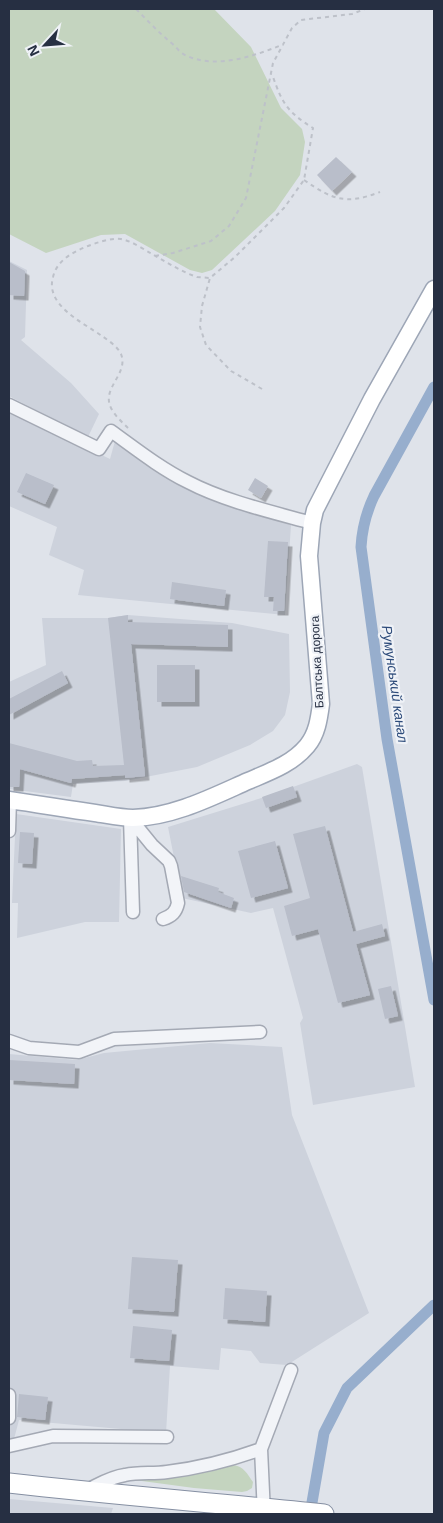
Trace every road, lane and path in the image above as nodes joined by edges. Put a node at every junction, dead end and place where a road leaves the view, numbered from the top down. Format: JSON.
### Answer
{"nodes":[{"id":1,"x":136,"y":9,"type":"edge"},
{"id":2,"x":366,"y":9,"type":"edge"},
{"id":3,"x":284,"y":44,"type":"junction"},
{"id":4,"x":272,"y":74,"type":"junction"},
{"id":5,"x":304,"y":180,"type":"junction"},
{"id":6,"x":380,"y":192,"type":"dead end"},
{"id":7,"x":155,"y":256,"type":"junction"},
{"id":8,"x":210,"y":278,"type":"junction"},
{"id":9,"x":434,"y":289,"type":"edge"},
{"id":10,"x":262,"y":389,"type":"dead end"},
{"id":11,"x":9,"y":405,"type":"edge"},
{"id":12,"x":132,"y":432,"type":"dead end"},
{"id":13,"x":312,"y":523,"type":"junction"},
{"id":14,"x":9,"y":800,"type":"edge"},
{"id":15,"x":130,"y":818,"type":"junction"},
{"id":16,"x":9,"y":831,"type":"edge"},
{"id":17,"x":133,"y":912,"type":"dead end"},
{"id":18,"x":162,"y":919,"type":"dead end"},
{"id":19,"x":260,"y":1032,"type":"dead end"},
{"id":20,"x":9,"y":1041,"type":"edge"},
{"id":21,"x":291,"y":1370,"type":"dead end"},
{"id":22,"x":9,"y":1395,"type":"edge"},
{"id":23,"x":9,"y":1418,"type":"edge"},
{"id":24,"x":167,"y":1437,"type":"dead end"},
{"id":25,"x":9,"y":1446,"type":"edge"},
{"id":26,"x":261,"y":1449,"type":"junction"},
{"id":27,"x":9,"y":1483,"type":"edge"},
{"id":28,"x":84,"y":1492,"type":"junction"},
{"id":29,"x":264,"y":1511,"type":"edge"},
{"id":30,"x":324,"y":1514,"type":"edge"}],
"edges":[{"from":1,"to":3,"type":"path"},
{"from":2,"to":3,"type":"path"},
{"from":3,"to":4,"type":"path"},
{"from":4,"to":5,"type":"path"},
{"from":4,"to":7,"type":"path"},
{"from":5,"to":6,"type":"path"},
{"from":5,"to":8,"type":"path"},
{"from":7,"to":8,"type":"path"},
{"from":7,"to":12,"type":"path"},
{"from":8,"to":10,"type":"path"},
{"from":9,"to":13,"type":"main road","name":"Балтська дорога"},
{"from":11,"to":13,"type":"lane"},
{"from":13,"to":15,"type":"main road","name":"Балтська дорога"},
{"from":14,"to":15,"type":"main road","name":"Балтська дорога"},
{"from":14,"to":16,"type":"lane"},
{"from":15,"to":17,"type":"lane"},
{"from":15,"to":18,"type":"lane"},
{"from":19,"to":20,"type":"lane"},
{"from":21,"to":26,"type":"lane"},
{"from":22,"to":23,"type":"lane"},
{"from":24,"to":25,"type":"lane"},
{"from":26,"to":28,"type":"lane"},
{"from":26,"to":29,"type":"lane"},
{"from":27,"to":28,"type":"highway"},
{"from":28,"to":29,"type":"highway"},
{"from":29,"to":30,"type":"highway"}]}
